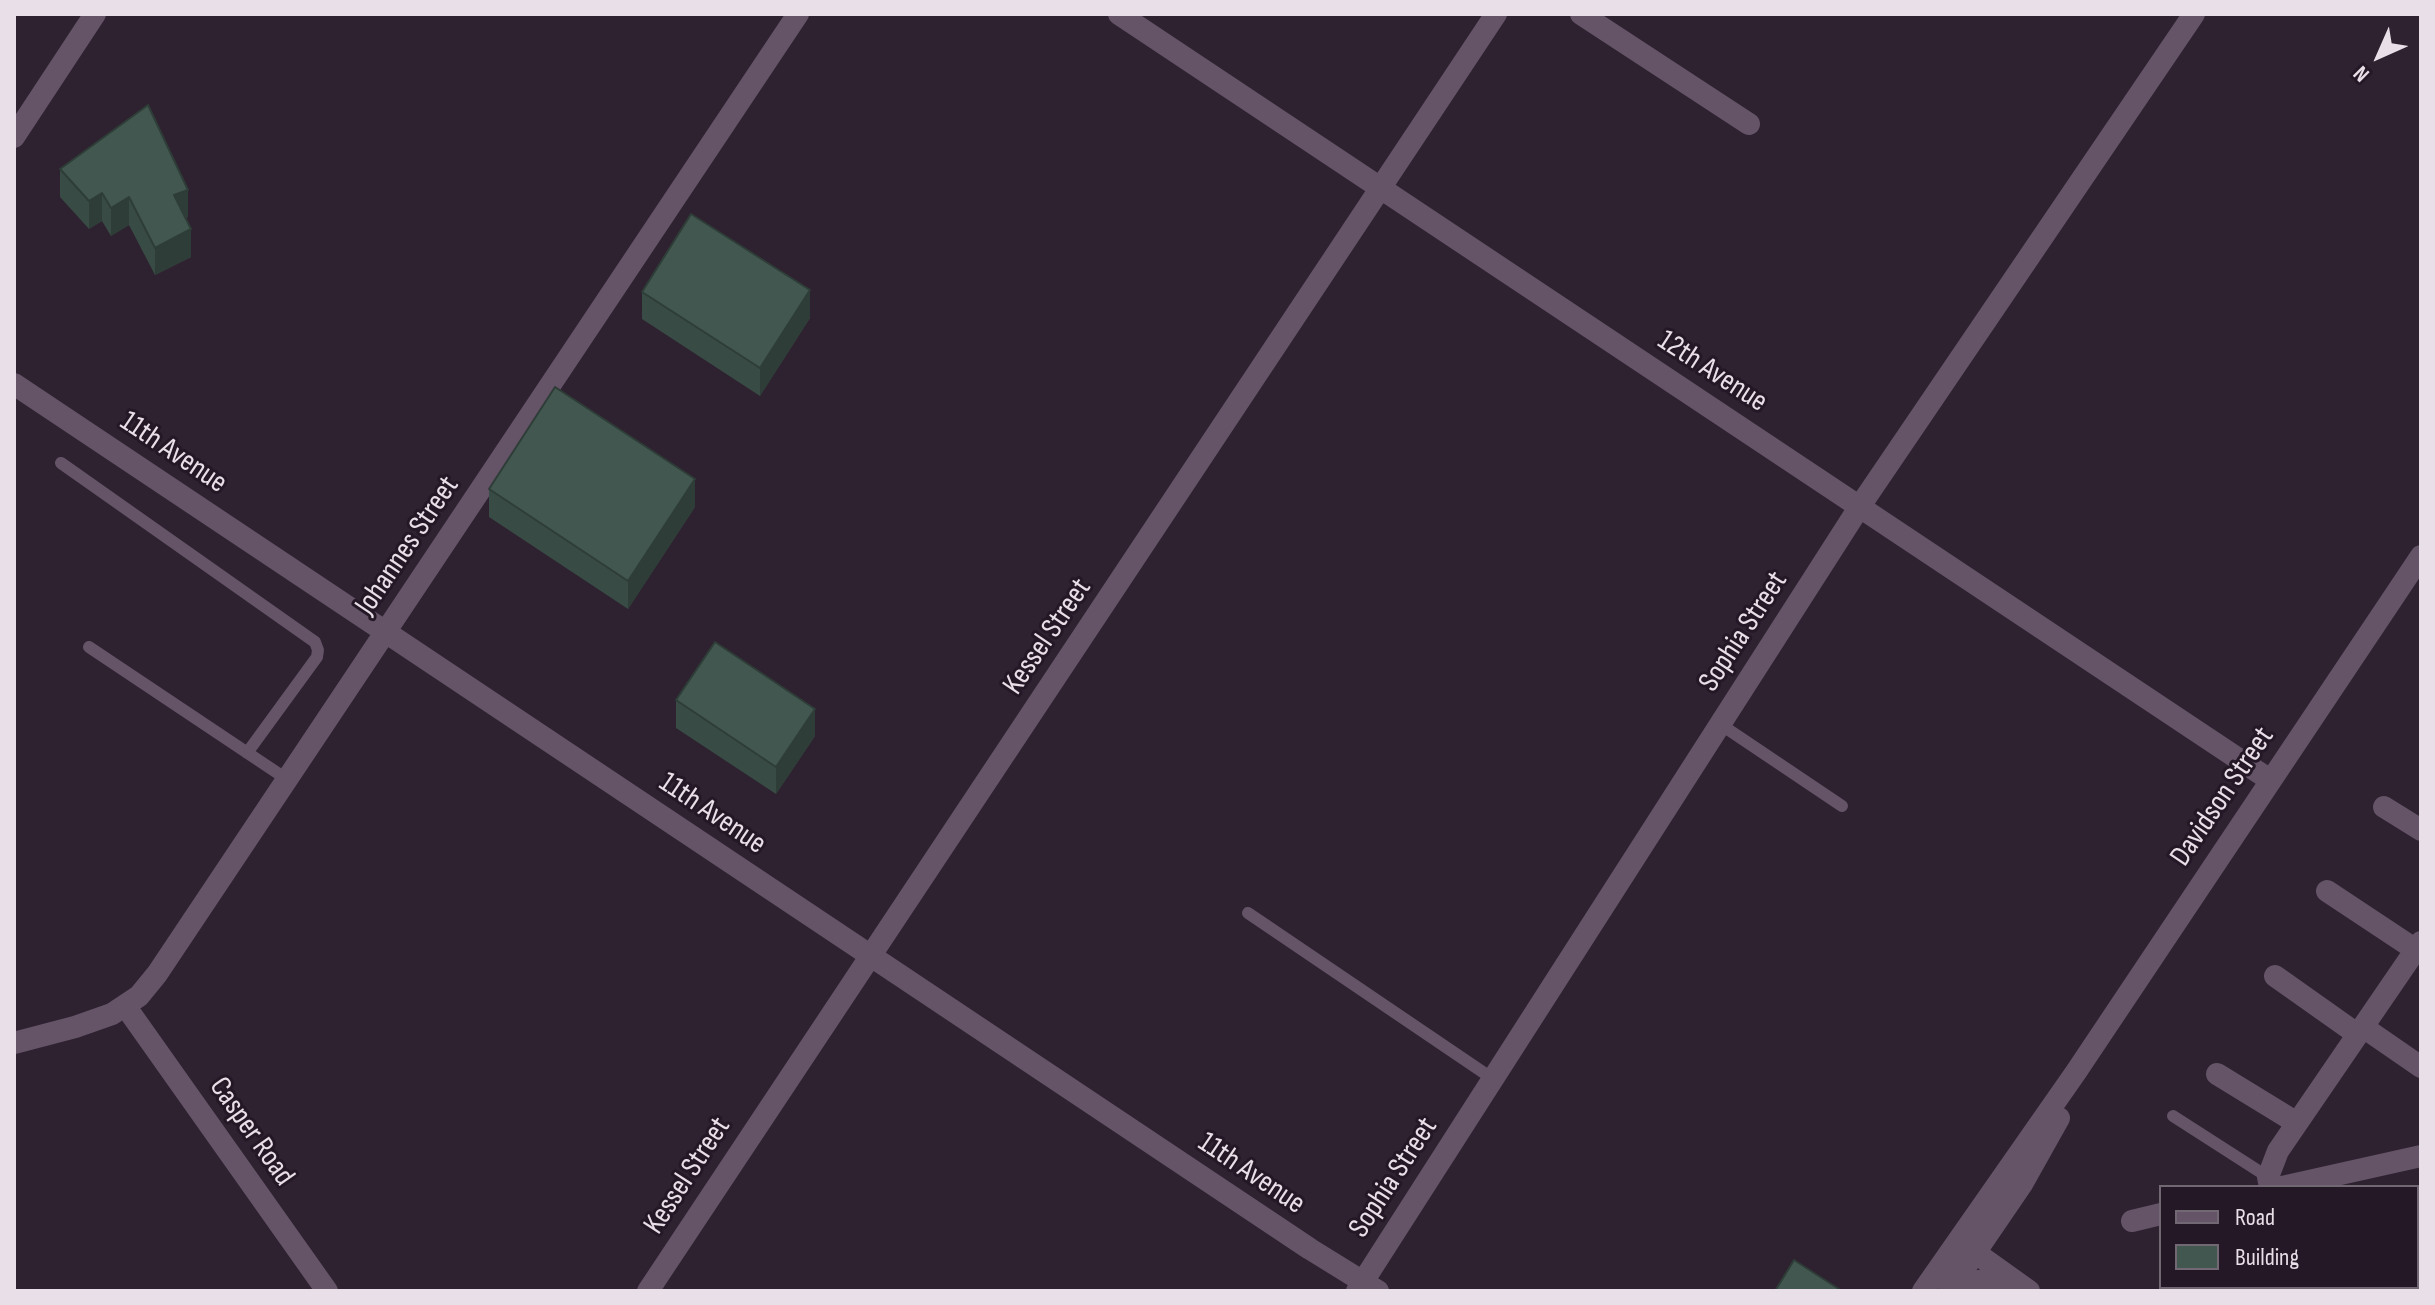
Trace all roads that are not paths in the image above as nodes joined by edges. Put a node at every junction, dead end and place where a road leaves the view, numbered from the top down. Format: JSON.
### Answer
{"nodes":[{"id":1,"x":95,"y":14,"type":"edge"},
{"id":2,"x":798,"y":14,"type":"edge"},
{"id":3,"x":1119,"y":14,"type":"edge"},
{"id":4,"x":1496,"y":14,"type":"edge"},
{"id":5,"x":1581,"y":14,"type":"edge"},
{"id":6,"x":2194,"y":14,"type":"edge"},
{"id":7,"x":1749,"y":124,"type":"dead end"},
{"id":8,"x":14,"y":137,"type":"edge"},
{"id":9,"x":1380,"y":189,"type":"junction"},
{"id":10,"x":14,"y":384,"type":"edge"},
{"id":11,"x":61,"y":463,"type":"dead end"},
{"id":12,"x":1860,"y":506,"type":"junction"},
{"id":13,"x":2421,"y":556,"type":"edge"},
{"id":14,"x":387,"y":632,"type":"junction"},
{"id":15,"x":89,"y":647,"type":"dead end"},
{"id":16,"x":1720,"y":724,"type":"junction"},
{"id":17,"x":247,"y":753,"type":"junction"},
{"id":18,"x":288,"y":780,"type":"junction"},
{"id":19,"x":2270,"y":780,"type":"junction"},
{"id":20,"x":1842,"y":806,"type":"dead end"},
{"id":21,"x":2384,"y":807,"type":"dead end"},
{"id":22,"x":2421,"y":830,"type":"edge"},
{"id":23,"x":2327,"y":891,"type":"dead end"},
{"id":24,"x":1248,"y":913,"type":"dead end"},
{"id":25,"x":2418,"y":946,"type":"edge"},
{"id":26,"x":871,"y":957,"type":"junction"},
{"id":27,"x":2275,"y":976,"type":"dead end"},
{"id":28,"x":126,"y":1007,"type":"junction"},
{"id":29,"x":2360,"y":1031,"type":"junction"},
{"id":30,"x":14,"y":1043,"type":"edge"},
{"id":31,"x":2421,"y":1067,"type":"edge"},
{"id":32,"x":2217,"y":1074,"type":"dead end"},
{"id":33,"x":1493,"y":1079,"type":"junction"},
{"id":34,"x":2173,"y":1116,"type":"dead end"},
{"id":35,"x":2297,"y":1123,"type":"junction"},
{"id":36,"x":2421,"y":1156,"type":"edge"},
{"id":37,"x":2273,"y":1184,"type":"edge"},
{"id":38,"x":2159,"y":1214,"type":"edge"},
{"id":39,"x":2132,"y":1221,"type":"dead end"},
{"id":40,"x":1967,"y":1247,"type":"junction"},
{"id":41,"x":1366,"y":1288,"type":"edge"},
{"id":42,"x":1950,"y":1290,"type":"edge"},
{"id":43,"x":327,"y":1291,"type":"edge"},
{"id":44,"x":648,"y":1291,"type":"edge"},
{"id":45,"x":1923,"y":1291,"type":"edge"},
{"id":46,"x":2012,"y":1291,"type":"edge"},
{"id":47,"x":2029,"y":1291,"type":"edge"}],
"edges":[{"from":1,"to":8,"type":"street"},
{"from":2,"to":14,"type":"street","name":"Johannes Street"},
{"from":3,"to":9,"type":"street","name":"12th Avenue"},
{"from":4,"to":9,"type":"street","name":"Kessel Street"},
{"from":5,"to":7,"type":"street"},
{"from":6,"to":12,"type":"street","name":"Sophia Street"},
{"from":9,"to":12,"type":"street","name":"12th Avenue"},
{"from":9,"to":26,"type":"street","name":"Kessel Street"},
{"from":10,"to":14,"type":"street","name":"11th Avenue"},
{"from":11,"to":17,"type":"lane"},
{"from":12,"to":16,"type":"street","name":"Sophia Street"},
{"from":12,"to":19,"type":"street","name":"12th Avenue"},
{"from":13,"to":19,"type":"street","name":"Davidson Street"},
{"from":14,"to":18,"type":"street","name":"Johannes Street"},
{"from":14,"to":26,"type":"street","name":"11th Avenue"},
{"from":15,"to":17,"type":"lane"},
{"from":16,"to":20,"type":"lane"},
{"from":16,"to":33,"type":"street","name":"Sophia Street"},
{"from":17,"to":18,"type":"lane"},
{"from":18,"to":28,"type":"street","name":"Johannes Street"},
{"from":19,"to":40,"type":"street","name":"Davidson Street"},
{"from":21,"to":22,"type":"street"},
{"from":23,"to":25,"type":"street"},
{"from":24,"to":33,"type":"lane"},
{"from":25,"to":29,"type":"street"},
{"from":26,"to":41,"type":"street","name":"11th Avenue"},
{"from":26,"to":44,"type":"street","name":"Kessel Street"},
{"from":27,"to":29,"type":"street"},
{"from":28,"to":30,"type":"street","name":"Johannes Street"},
{"from":28,"to":43,"type":"street","name":"Casper Road"},
{"from":29,"to":31,"type":"street"},
{"from":29,"to":35,"type":"street"},
{"from":32,"to":35,"type":"street"},
{"from":33,"to":41,"type":"street","name":"Sophia Street"},
{"from":34,"to":37,"type":"lane"},
{"from":35,"to":37,"type":"street"},
{"from":36,"to":37,"type":"street"},
{"from":38,"to":39,"type":"street"},
{"from":40,"to":42,"type":"street","name":"Davidson Street"},
{"from":40,"to":45,"type":"street","name":"Davidson Street"},
{"from":40,"to":47,"type":"street"},
{"from":42,"to":46,"type":"street"}]}
